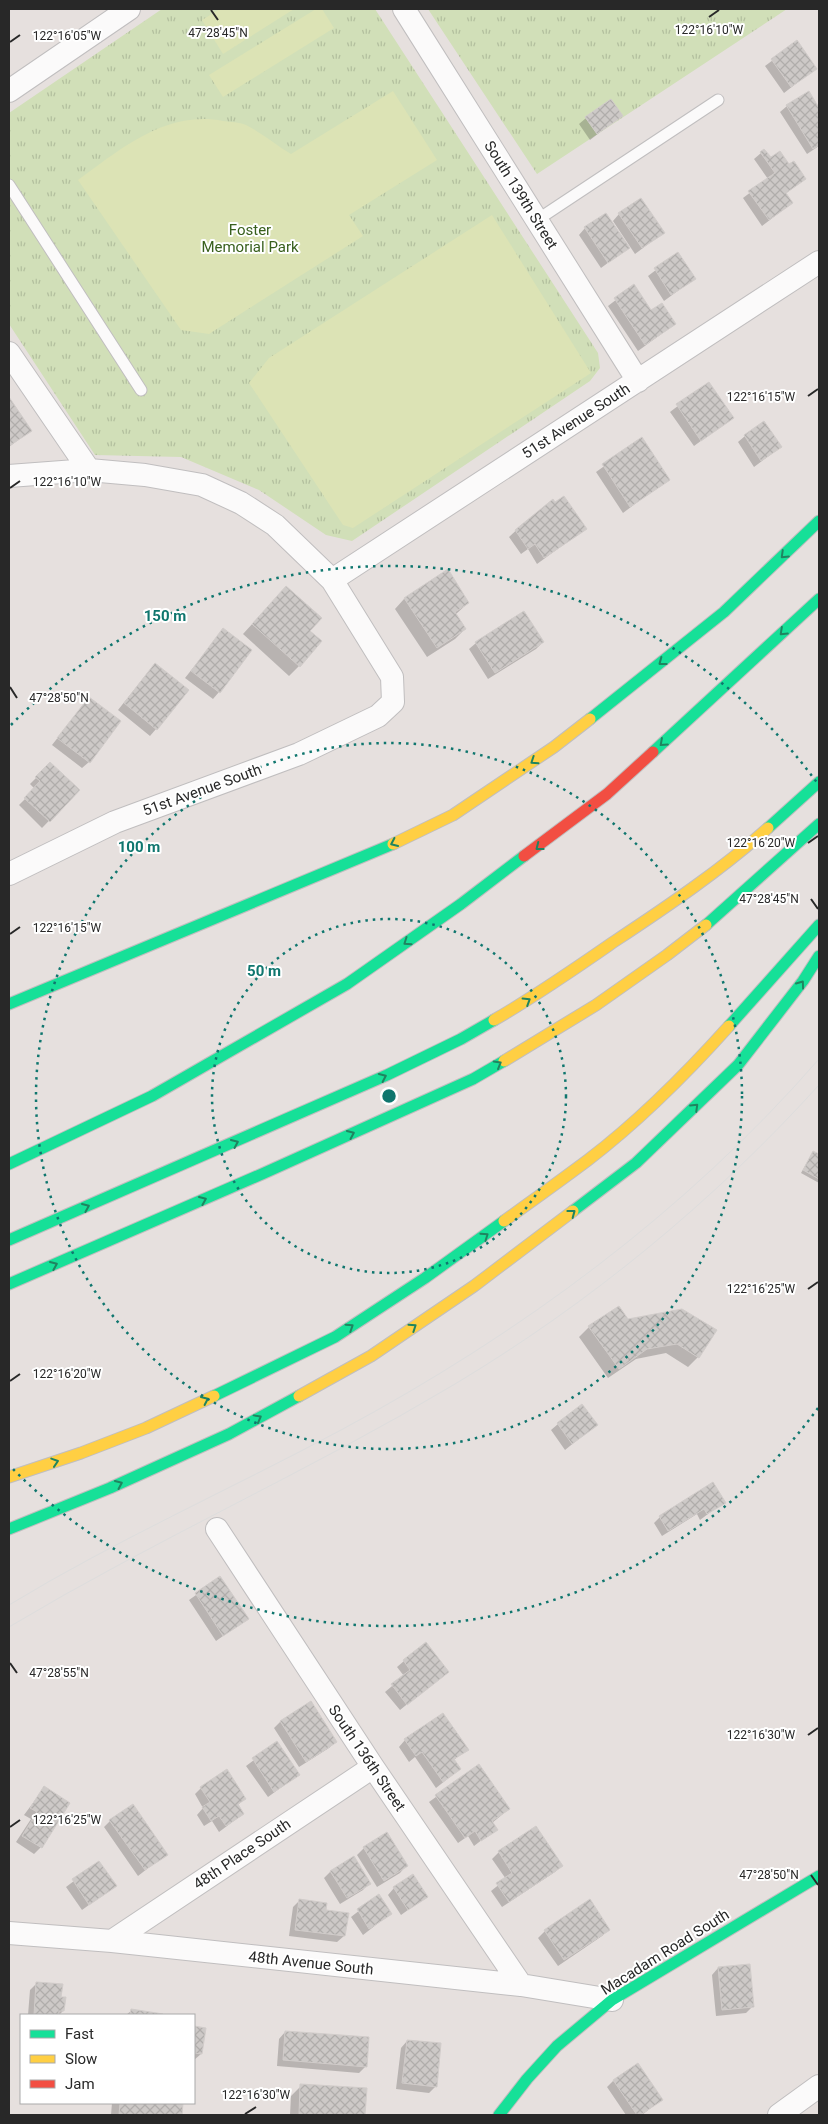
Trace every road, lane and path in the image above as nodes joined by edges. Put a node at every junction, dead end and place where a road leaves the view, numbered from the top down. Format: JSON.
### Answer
{"nodes":[{"id":1,"x":129,"y":9,"type":"edge"},
{"id":2,"x":404,"y":9,"type":"edge"},
{"id":3,"x":9,"y":91,"type":"edge"},
{"id":4,"x":718,"y":100,"type":"dead end"},
{"id":5,"x":9,"y":185,"type":"edge"},
{"id":6,"x":537,"y":220,"type":"junction"},
{"id":7,"x":819,"y":262,"type":"edge"},
{"id":8,"x":9,"y":353,"type":"edge"},
{"id":9,"x":638,"y":381,"type":"junction"},
{"id":10,"x":141,"y":390,"type":"dead end"},
{"id":11,"x":89,"y":470,"type":"junction"},
{"id":12,"x":9,"y":476,"type":"edge"},
{"id":13,"x":819,"y":521,"type":"edge"},
{"id":14,"x":332,"y":580,"type":"junction"},
{"id":15,"x":819,"y":599,"type":"edge"},
{"id":16,"x":819,"y":782,"type":"edge"},
{"id":17,"x":819,"y":824,"type":"edge"},
{"id":18,"x":9,"y":874,"type":"edge"},
{"id":19,"x":819,"y":925,"type":"edge"},
{"id":20,"x":819,"y":956,"type":"edge"},
{"id":21,"x":9,"y":1004,"type":"edge"},
{"id":22,"x":9,"y":1164,"type":"edge"},
{"id":23,"x":9,"y":1240,"type":"edge"},
{"id":24,"x":9,"y":1284,"type":"edge"},
{"id":25,"x":9,"y":1476,"type":"edge"},
{"id":26,"x":9,"y":1529,"type":"edge"},
{"id":27,"x":217,"y":1529,"type":"dead end"},
{"id":28,"x":373,"y":1767,"type":"junction"},
{"id":29,"x":819,"y":1876,"type":"edge"},
{"id":30,"x":9,"y":1934,"type":"edge"},
{"id":31,"x":112,"y":1941,"type":"junction"},
{"id":32,"x":520,"y":1985,"type":"junction"},
{"id":33,"x":612,"y":2000,"type":"junction"},
{"id":34,"x":819,"y":2086,"type":"edge"},
{"id":35,"x":499,"y":2115,"type":"edge"},
{"id":36,"x":779,"y":2115,"type":"edge"}],
"edges":[{"from":1,"to":3,"type":"street"},
{"from":2,"to":6,"type":"street","name":"South 139th Street"},
{"from":4,"to":6,"type":"lane"},
{"from":5,"to":10,"type":"lane"},
{"from":6,"to":9,"type":"street","name":"South 139th Street"},
{"from":7,"to":9,"type":"street","name":"51st Avenue South"},
{"from":8,"to":11,"type":"street"},
{"from":9,"to":14,"type":"street","name":"51st Avenue South"},
{"from":11,"to":12,"type":"street"},
{"from":11,"to":14,"type":"street"},
{"from":13,"to":21,"type":"main road","one_way":true},
{"from":14,"to":18,"type":"street","name":"51st Avenue South"},
{"from":15,"to":22,"type":"main road","one_way":true},
{"from":23,"to":16,"type":"main road","one_way":true},
{"from":24,"to":17,"type":"main road","one_way":true},
{"from":25,"to":19,"type":"main road","one_way":true},
{"from":26,"to":20,"type":"main road","one_way":true},
{"from":27,"to":28,"type":"street","name":"South 136th Street"},
{"from":28,"to":31,"type":"street","name":"48th Place South"},
{"from":28,"to":32,"type":"street","name":"South 136th Street"},
{"from":29,"to":33,"type":"main road","name":"Macadam Road South"},
{"from":30,"to":31,"type":"street","name":"48th Avenue South"},
{"from":31,"to":32,"type":"street","name":"48th Avenue South"},
{"from":32,"to":33,"type":"street","name":"48th Avenue South"},
{"from":33,"to":35,"type":"main road","name":"Macadam Road South"},
{"from":34,"to":36,"type":"street"}]}
